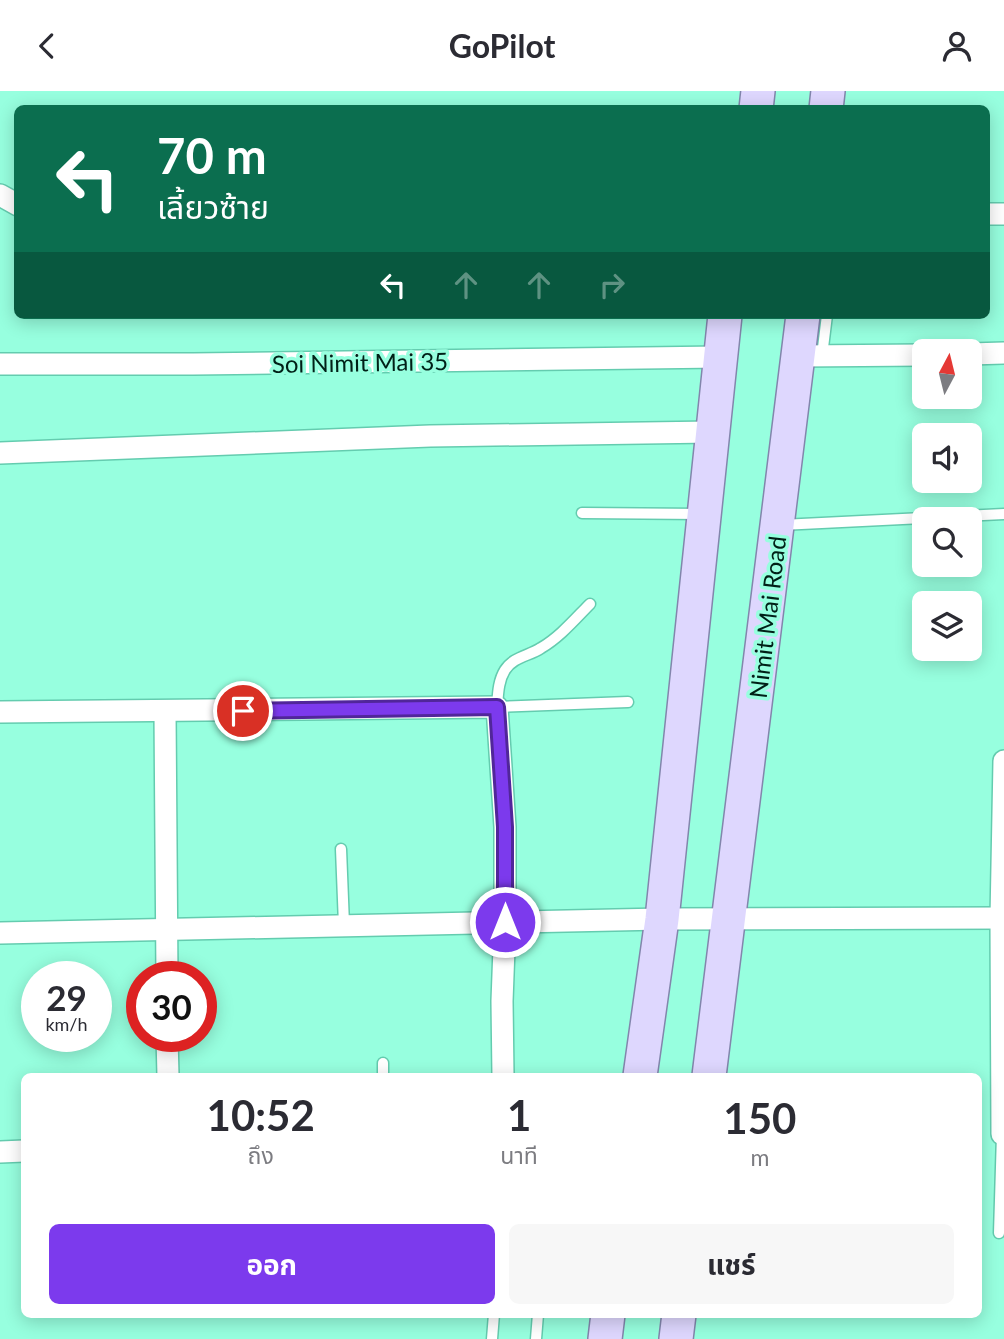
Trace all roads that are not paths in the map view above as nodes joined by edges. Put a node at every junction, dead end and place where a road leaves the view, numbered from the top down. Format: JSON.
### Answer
{"nodes":[{"id":1,"x":725,"y":319,"type":"edge"},
{"id":2,"x":804,"y":319,"type":"edge"},
{"id":3,"x":825,"y":319,"type":"edge"},
{"id":4,"x":1004,"y":353,"type":"edge"},
{"id":5,"x":982,"y":354,"type":"edge"},
{"id":6,"x":912,"y":355,"type":"edge"},
{"id":7,"x":810,"y":356,"type":"junction"},
{"id":8,"x":720,"y":357,"type":"junction"},
{"id":9,"x":0,"y":364,"type":"edge"},
{"id":10,"x":712,"y":432,"type":"junction"},
{"id":11,"x":0,"y":453,"type":"edge"},
{"id":12,"x":582,"y":513,"type":"dead end"},
{"id":13,"x":704,"y":514,"type":"junction"},
{"id":14,"x":1004,"y":515,"type":"edge"},
{"id":15,"x":778,"y":525,"type":"junction"},
{"id":16,"x":590,"y":604,"type":"dead end"},
{"id":17,"x":628,"y":702,"type":"dead end"},
{"id":18,"x":497,"y":707,"type":"junction"},
{"id":19,"x":0,"y":712,"type":"edge"},
{"id":20,"x":165,"y":712,"type":"junction"},
{"id":21,"x":1004,"y":761,"type":"edge"},
{"id":22,"x":341,"y":849,"type":"dead end"},
{"id":23,"x":1003,"y":918,"type":"edge"},
{"id":24,"x":662,"y":919,"type":"junction"},
{"id":25,"x":729,"y":919,"type":"junction"},
{"id":26,"x":505,"y":922,"type":"junction"},
{"id":27,"x":344,"y":925,"type":"junction"},
{"id":28,"x":166,"y":929,"type":"junction"},
{"id":29,"x":0,"y":933,"type":"edge"},
{"id":30,"x":167,"y":961,"type":"edge"},
{"id":31,"x":167,"y":1052,"type":"edge"},
{"id":32,"x":383,"y":1063,"type":"dead end"},
{"id":33,"x":168,"y":1073,"type":"edge"},
{"id":34,"x":383,"y":1073,"type":"edge"},
{"id":35,"x":503,"y":1073,"type":"edge"},
{"id":36,"x":640,"y":1073,"type":"edge"},
{"id":37,"x":709,"y":1073,"type":"edge"},
{"id":38,"x":1003,"y":1134,"type":"edge"},
{"id":39,"x":21,"y":1150,"type":"edge"},
{"id":40,"x":0,"y":1152,"type":"edge"},
{"id":41,"x":999,"y":1233,"type":"dead end"},
{"id":42,"x":494,"y":1318,"type":"edge"},
{"id":43,"x":538,"y":1318,"type":"edge"},
{"id":44,"x":608,"y":1318,"type":"edge"},
{"id":45,"x":679,"y":1318,"type":"edge"},
{"id":46,"x":492,"y":1339,"type":"edge"},
{"id":47,"x":536,"y":1339,"type":"edge"},
{"id":48,"x":605,"y":1339,"type":"edge"},
{"id":49,"x":676,"y":1339,"type":"edge"}],
"edges":[{"from":1,"to":8,"type":"main road"},
{"from":2,"to":7,"type":"main road","name":"Nimit Mai Road"},
{"from":3,"to":7,"type":"lane"},
{"from":4,"to":5,"type":"street"},
{"from":6,"to":7,"type":"street"},
{"from":7,"to":15,"type":"main road","name":"Nimit Mai Road"},
{"from":8,"to":9,"type":"street","name":"Soi Nimit Mai 35"},
{"from":8,"to":10,"type":"main road"},
{"from":10,"to":11,"type":"street"},
{"from":10,"to":13,"type":"main road"},
{"from":12,"to":13,"type":"lane"},
{"from":13,"to":24,"type":"main road"},
{"from":14,"to":15,"type":"lane"},
{"from":15,"to":25,"type":"main road","name":"Nimit Mai Road"},
{"from":16,"to":18,"type":"lane"},
{"from":17,"to":18,"type":"lane"},
{"from":18,"to":20,"type":"street"},
{"from":18,"to":26,"type":"street"},
{"from":19,"to":20,"type":"street"},
{"from":20,"to":28,"type":"street"},
{"from":21,"to":23,"type":"street"},
{"from":22,"to":27,"type":"lane"},
{"from":23,"to":25,"type":"street"},
{"from":23,"to":38,"type":"street"},
{"from":24,"to":25,"type":"street"},
{"from":24,"to":26,"type":"street"},
{"from":24,"to":36,"type":"main road"},
{"from":25,"to":37,"type":"main road","name":"Nimit Mai Road"},
{"from":26,"to":27,"type":"street"},
{"from":26,"to":35,"type":"street"},
{"from":27,"to":28,"type":"street"},
{"from":28,"to":29,"type":"street"},
{"from":28,"to":30,"type":"street"},
{"from":31,"to":33,"type":"street"},
{"from":32,"to":34,"type":"lane"},
{"from":38,"to":41,"type":"lane"},
{"from":39,"to":40,"type":"street"},
{"from":42,"to":46,"type":"lane"},
{"from":43,"to":47,"type":"lane"},
{"from":44,"to":48,"type":"main road"},
{"from":45,"to":49,"type":"main road"}]}
